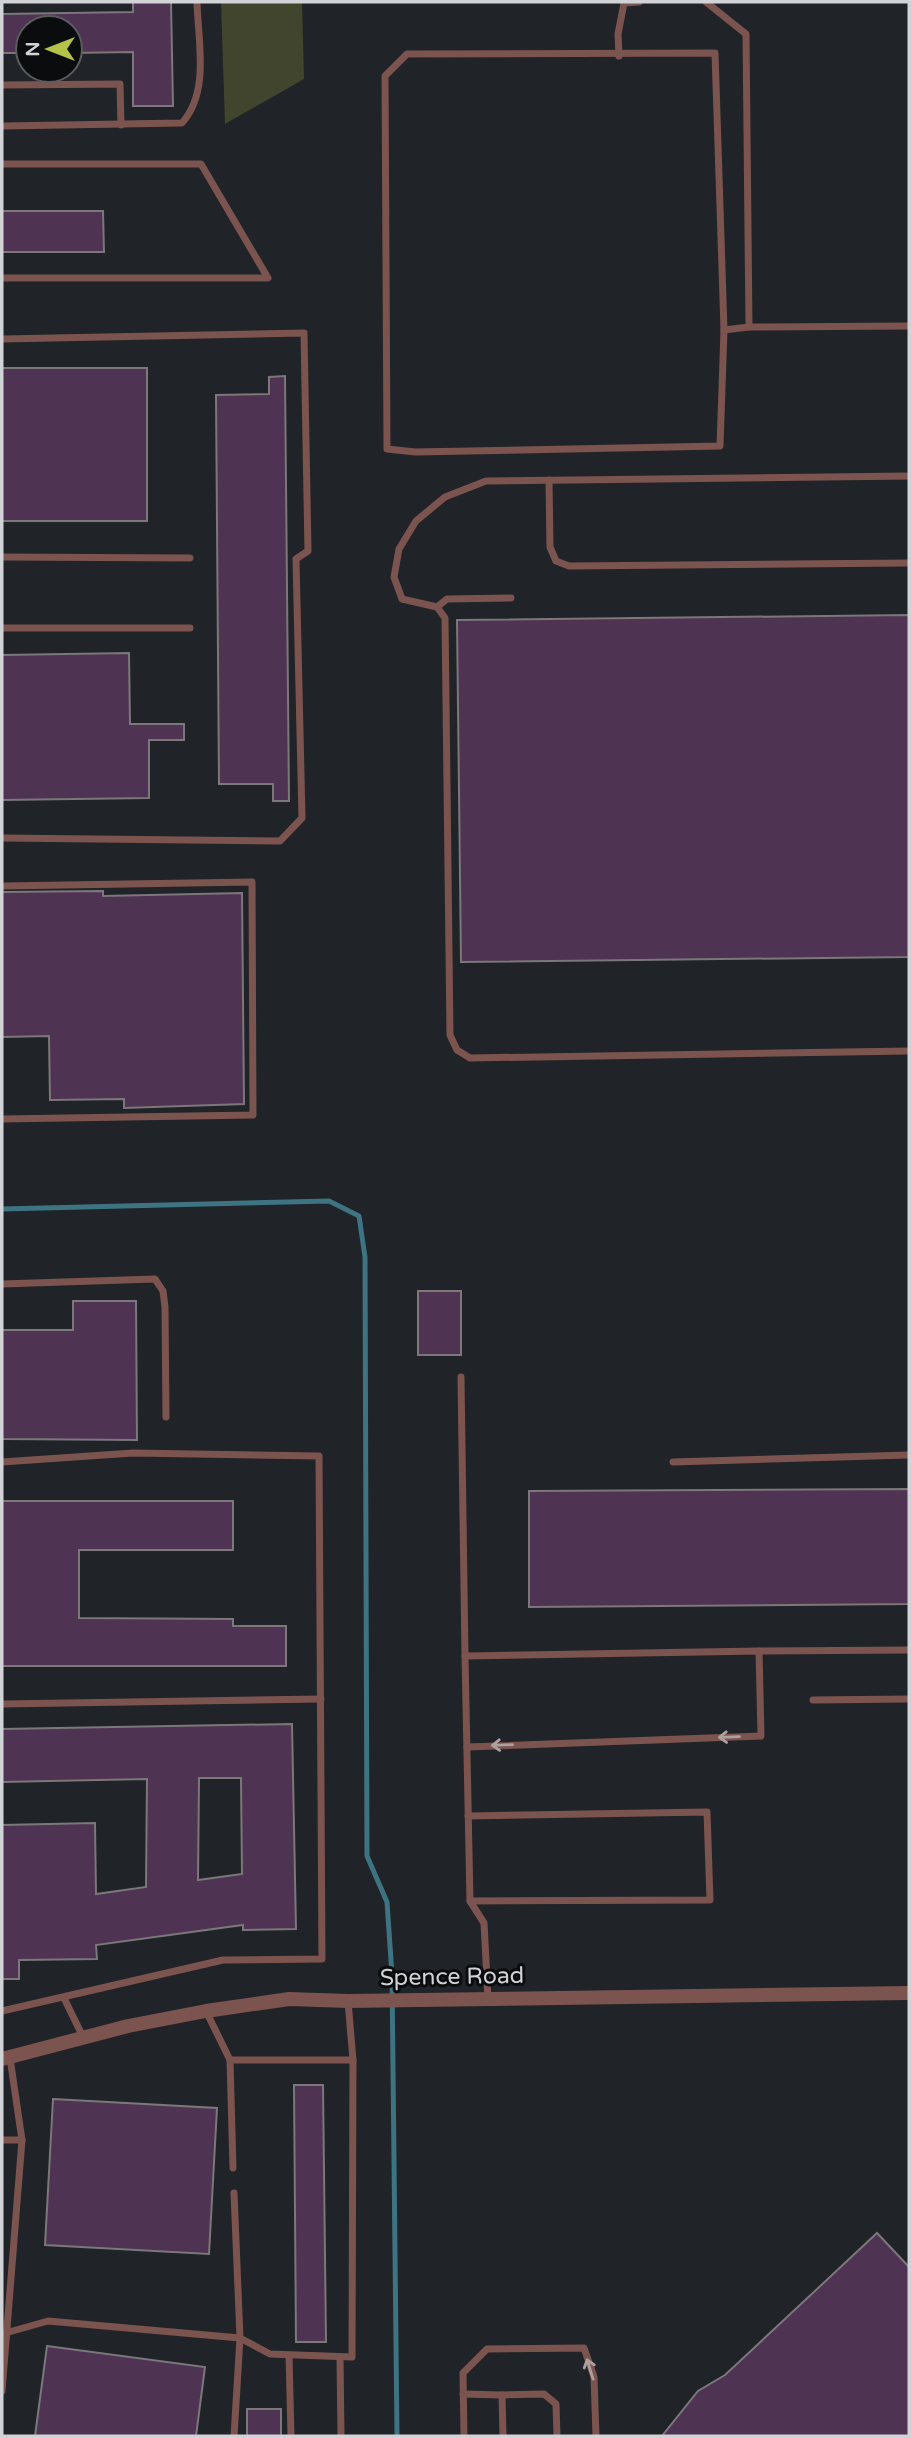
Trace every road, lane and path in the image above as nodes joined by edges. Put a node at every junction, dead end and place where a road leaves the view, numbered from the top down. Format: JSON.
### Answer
{"nodes":[{"id":1,"x":197,"y":2,"type":"edge"},
{"id":2,"x":639,"y":2,"type":"edge"},
{"id":3,"x":706,"y":2,"type":"edge"},
{"id":4,"x":619,"y":55,"type":"junction"},
{"id":5,"x":2,"y":85,"type":"edge"},
{"id":6,"x":121,"y":125,"type":"junction"},
{"id":7,"x":2,"y":126,"type":"edge"},
{"id":8,"x":2,"y":164,"type":"edge"},
{"id":9,"x":2,"y":278,"type":"edge"},
{"id":10,"x":909,"y":326,"type":"edge"},
{"id":11,"x":749,"y":327,"type":"junction"},
{"id":12,"x":724,"y":330,"type":"junction"},
{"id":13,"x":2,"y":339,"type":"edge"},
{"id":14,"x":909,"y":476,"type":"edge"},
{"id":15,"x":548,"y":480,"type":"junction"},
{"id":16,"x":2,"y":557,"type":"edge"},
{"id":17,"x":190,"y":558,"type":"dead end"},
{"id":18,"x":909,"y":563,"type":"edge"},
{"id":19,"x":511,"y":598,"type":"dead end"},
{"id":20,"x":437,"y":607,"type":"junction"},
{"id":21,"x":2,"y":628,"type":"edge"},
{"id":22,"x":190,"y":628,"type":"dead end"},
{"id":23,"x":2,"y":838,"type":"edge"},
{"id":24,"x":2,"y":886,"type":"edge"},
{"id":25,"x":909,"y":1051,"type":"edge"},
{"id":26,"x":2,"y":1119,"type":"edge"},
{"id":27,"x":2,"y":1284,"type":"edge"},
{"id":28,"x":461,"y":1377,"type":"dead end"},
{"id":29,"x":166,"y":1417,"type":"dead end"},
{"id":30,"x":909,"y":1455,"type":"edge"},
{"id":31,"x":2,"y":1462,"type":"edge"},
{"id":32,"x":673,"y":1462,"type":"dead end"},
{"id":33,"x":909,"y":1650,"type":"edge"},
{"id":34,"x":759,"y":1651,"type":"junction"},
{"id":35,"x":465,"y":1656,"type":"junction"},
{"id":36,"x":321,"y":1699,"type":"junction"},
{"id":37,"x":909,"y":1699,"type":"edge"},
{"id":38,"x":813,"y":1700,"type":"dead end"},
{"id":39,"x":2,"y":1704,"type":"edge"},
{"id":40,"x":467,"y":1746,"type":"junction"},
{"id":41,"x":468,"y":1815,"type":"junction"},
{"id":42,"x":470,"y":1901,"type":"junction"},
{"id":43,"x":909,"y":1993,"type":"edge"},
{"id":44,"x":64,"y":1998,"type":"junction"},
{"id":45,"x":488,"y":1999,"type":"junction"},
{"id":46,"x":348,"y":2001,"type":"junction"},
{"id":47,"x":2,"y":2011,"type":"edge"},
{"id":48,"x":205,"y":2011,"type":"junction"},
{"id":49,"x":84,"y":2038,"type":"junction"},
{"id":50,"x":6,"y":2058,"type":"edge"},
{"id":51,"x":230,"y":2060,"type":"junction"},
{"id":52,"x":353,"y":2060,"type":"junction"},
{"id":53,"x":2,"y":2140,"type":"edge"},
{"id":54,"x":22,"y":2140,"type":"junction"},
{"id":55,"x":233,"y":2168,"type":"dead end"},
{"id":56,"x":234,"y":2193,"type":"dead end"},
{"id":57,"x":5,"y":2333,"type":"edge"},
{"id":58,"x":240,"y":2338,"type":"junction"},
{"id":59,"x":289,"y":2355,"type":"junction"},
{"id":60,"x":340,"y":2357,"type":"junction"},
{"id":61,"x":2,"y":2391,"type":"edge"},
{"id":62,"x":463,"y":2394,"type":"junction"},
{"id":63,"x":502,"y":2395,"type":"junction"},
{"id":64,"x":234,"y":2436,"type":"edge"},
{"id":65,"x":291,"y":2436,"type":"edge"},
{"id":66,"x":341,"y":2436,"type":"edge"},
{"id":67,"x":464,"y":2436,"type":"edge"},
{"id":68,"x":503,"y":2436,"type":"edge"},
{"id":69,"x":557,"y":2436,"type":"edge"},
{"id":70,"x":596,"y":2436,"type":"edge"}],
"edges":[{"from":1,"to":6,"type":"lane"},
{"from":2,"to":4,"type":"lane"},
{"from":3,"to":11,"type":"lane"},
{"from":4,"to":12,"type":"lane"},
{"from":4,"to":12,"type":"lane"},
{"from":5,"to":6,"type":"lane"},
{"from":6,"to":7,"type":"lane"},
{"from":8,"to":9,"type":"lane"},
{"from":10,"to":11,"type":"lane"},
{"from":11,"to":12,"type":"lane"},
{"from":13,"to":23,"type":"lane"},
{"from":14,"to":15,"type":"lane"},
{"from":15,"to":18,"type":"lane"},
{"from":15,"to":20,"type":"lane"},
{"from":16,"to":17,"type":"lane"},
{"from":19,"to":20,"type":"lane"},
{"from":20,"to":25,"type":"lane"},
{"from":21,"to":22,"type":"lane"},
{"from":24,"to":26,"type":"lane"},
{"from":27,"to":29,"type":"lane"},
{"from":28,"to":35,"type":"lane"},
{"from":30,"to":32,"type":"lane"},
{"from":31,"to":36,"type":"lane"},
{"from":33,"to":34,"type":"lane"},
{"from":34,"to":35,"type":"lane"},
{"from":34,"to":40,"type":"lane","one_way":true},
{"from":35,"to":40,"type":"lane"},
{"from":36,"to":39,"type":"lane"},
{"from":36,"to":44,"type":"lane"},
{"from":37,"to":38,"type":"lane"},
{"from":40,"to":41,"type":"lane"},
{"from":41,"to":42,"type":"lane"},
{"from":41,"to":42,"type":"lane"},
{"from":42,"to":45,"type":"lane"},
{"from":43,"to":45,"type":"street","name":"Spence Road"},
{"from":44,"to":47,"type":"lane"},
{"from":44,"to":49,"type":"lane"},
{"from":45,"to":46,"type":"street","name":"Spence Road"},
{"from":46,"to":48,"type":"street","name":"Spence Road"},
{"from":46,"to":52,"type":"lane"},
{"from":48,"to":49,"type":"street","name":"Spence Road"},
{"from":48,"to":51,"type":"lane"},
{"from":49,"to":50,"type":"street","name":"Spence Road"},
{"from":50,"to":54,"type":"lane"},
{"from":51,"to":52,"type":"lane"},
{"from":51,"to":55,"type":"lane"},
{"from":52,"to":60,"type":"lane"},
{"from":53,"to":54,"type":"lane"},
{"from":54,"to":57,"type":"lane"},
{"from":56,"to":58,"type":"lane"},
{"from":57,"to":58,"type":"lane"},
{"from":57,"to":61,"type":"lane"},
{"from":58,"to":59,"type":"lane"},
{"from":58,"to":64,"type":"lane"},
{"from":59,"to":60,"type":"lane"},
{"from":59,"to":65,"type":"lane"},
{"from":60,"to":66,"type":"lane"},
{"from":62,"to":63,"type":"lane"},
{"from":62,"to":67,"type":"lane"},
{"from":70,"to":62,"type":"lane","one_way":true},
{"from":63,"to":68,"type":"lane"},
{"from":63,"to":69,"type":"lane"}]}
